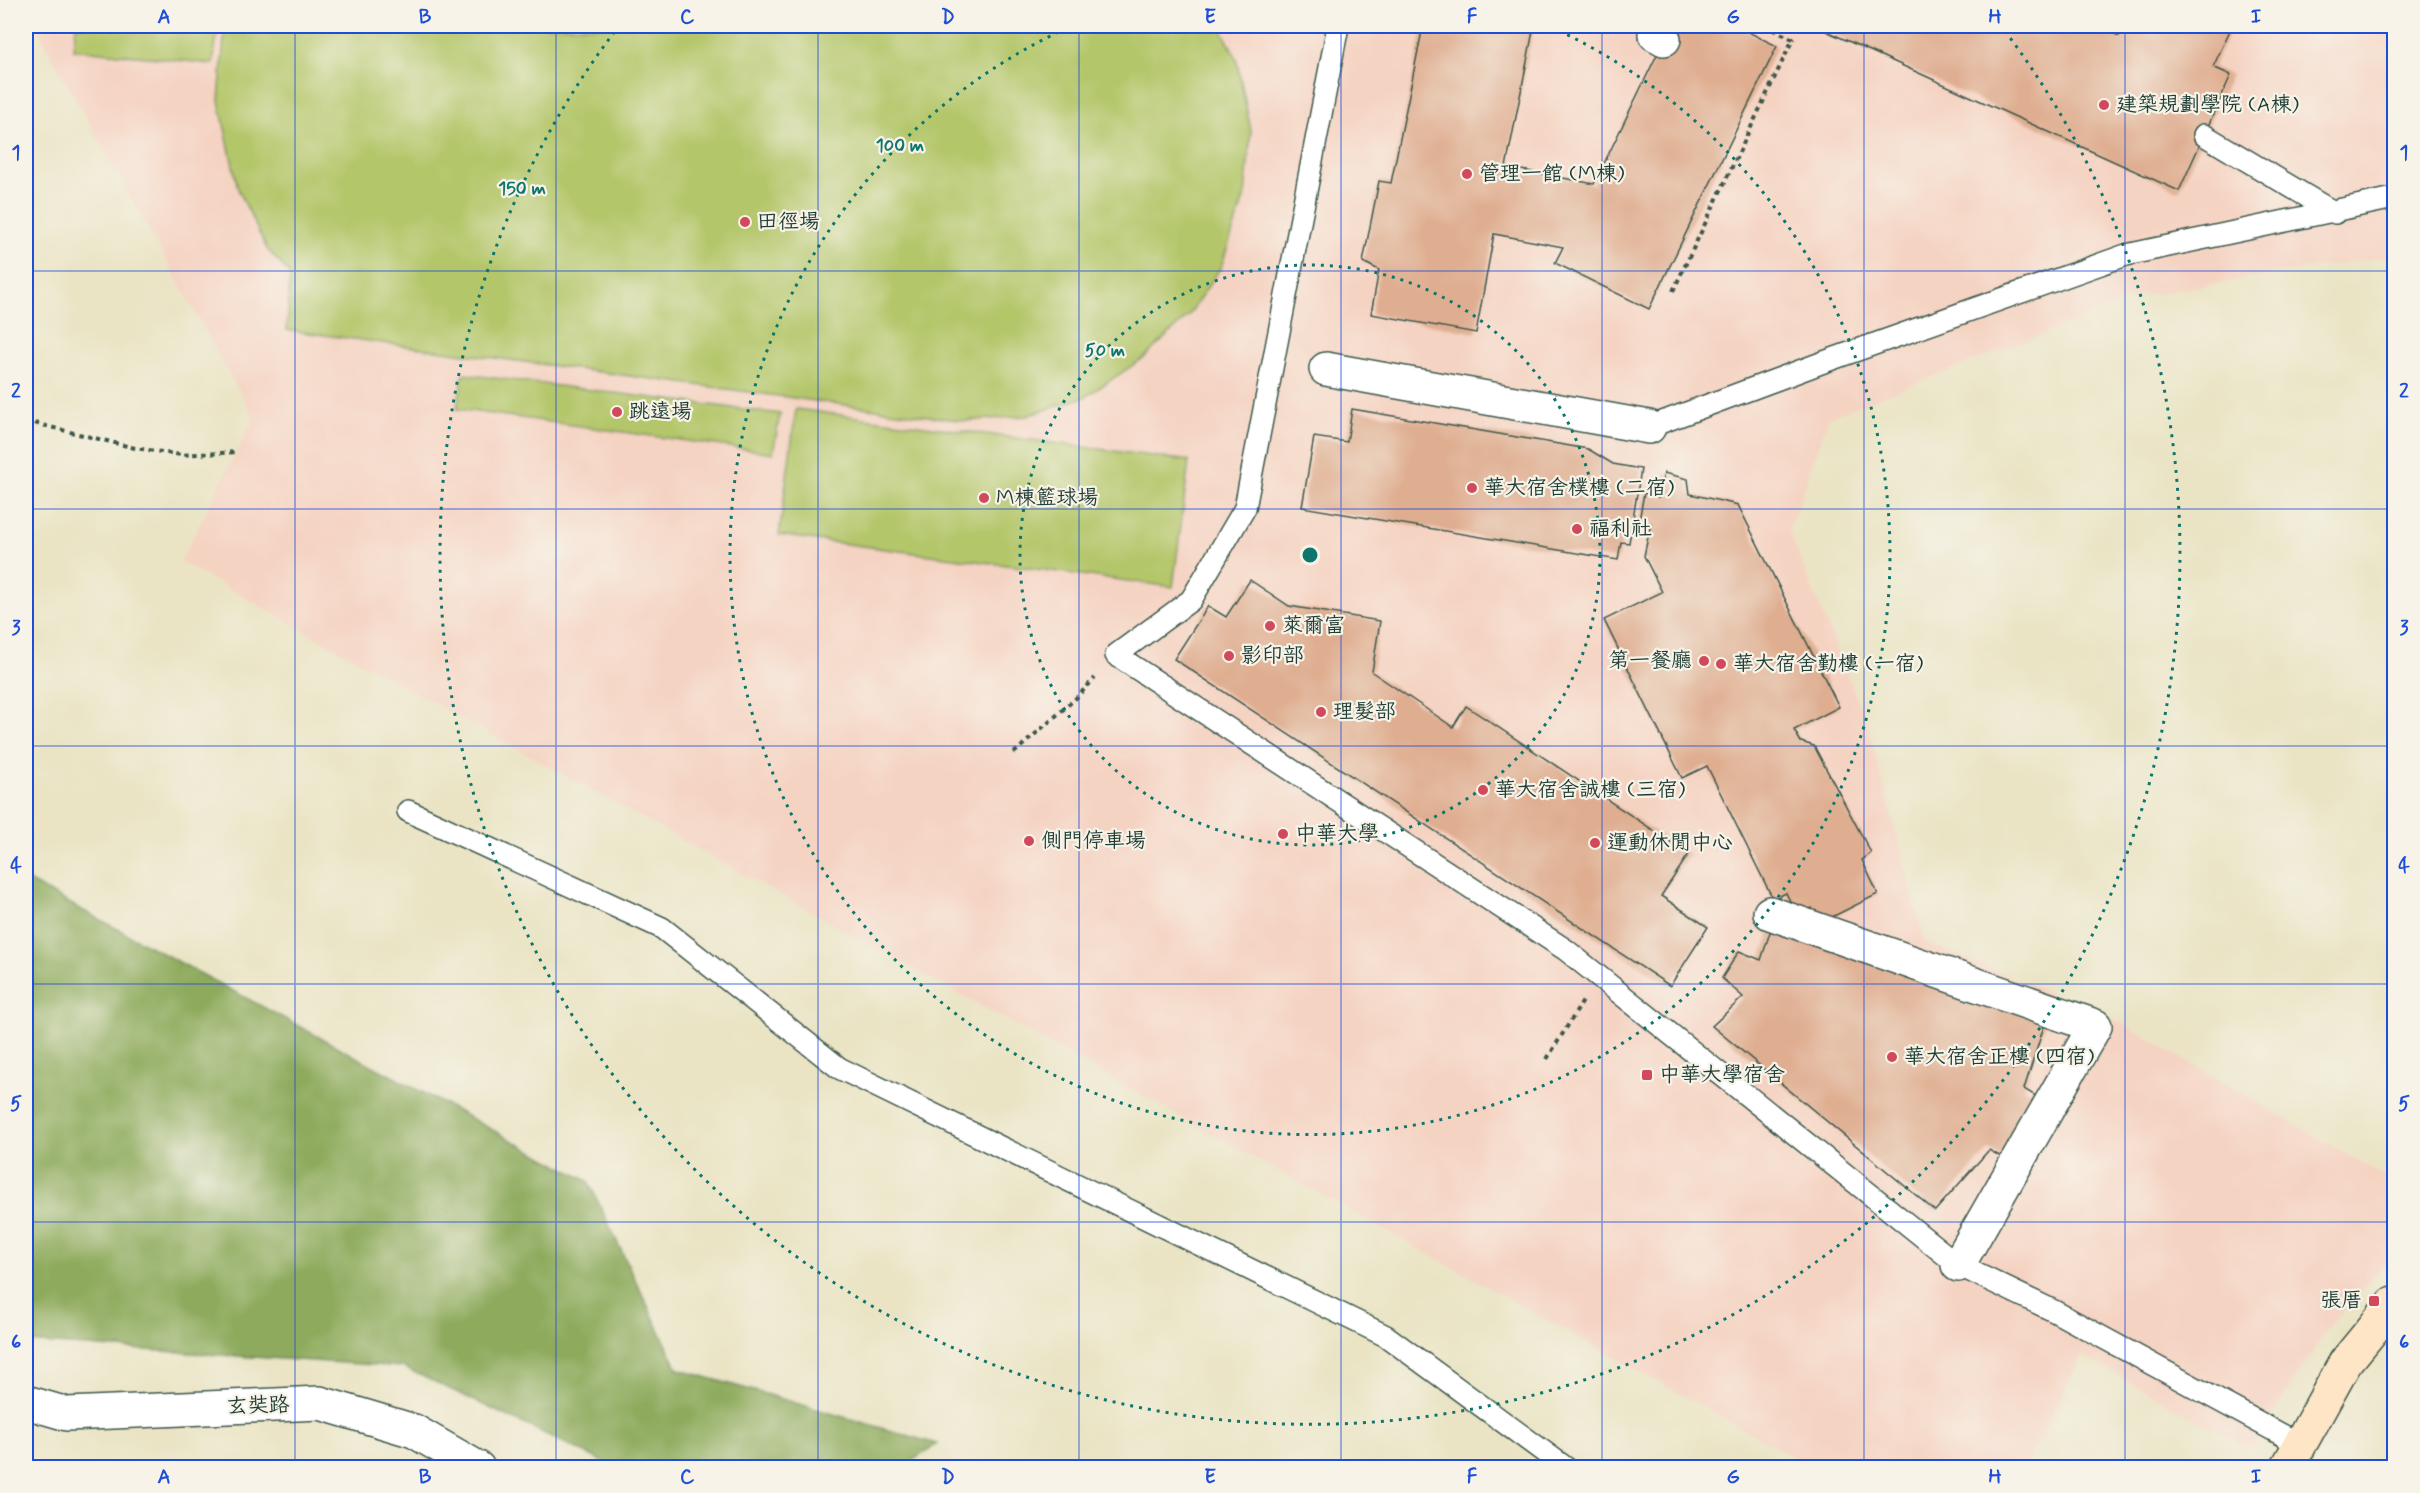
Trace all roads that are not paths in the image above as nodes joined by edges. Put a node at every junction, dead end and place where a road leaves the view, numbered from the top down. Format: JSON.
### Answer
{"nodes":[{"id":1,"x":1338,"y":26,"type":"edge"},
{"id":2,"x":2204,"y":135,"type":"dead end"},
{"id":3,"x":2394,"y":198,"type":"edge"},
{"id":4,"x":2335,"y":213,"type":"junction"},
{"id":5,"x":1326,"y":369,"type":"dead end"},
{"id":6,"x":1649,"y":427,"type":"joint"},
{"id":7,"x":408,"y":811,"type":"dead end"},
{"id":8,"x":1770,"y":914,"type":"dead end"},
{"id":9,"x":1958,"y":1265,"type":"junction"},
{"id":10,"x":2394,"y":1303,"type":"edge"},
{"id":11,"x":26,"y":1402,"type":"edge"},
{"id":12,"x":2293,"y":1456,"type":"edge"},
{"id":13,"x":478,"y":1467,"type":"edge"},
{"id":14,"x":1566,"y":1467,"type":"edge"}],
"edges":[{"from":1,"to":9,"type":"lane"},
{"from":2,"to":4,"type":"lane"},
{"from":3,"to":4,"type":"lane"},
{"from":4,"to":6,"type":"lane"},
{"from":5,"to":6,"type":"street"},
{"from":7,"to":14,"type":"lane"},
{"from":8,"to":9,"type":"street"},
{"from":9,"to":12,"type":"lane"},
{"from":10,"to":12,"type":"main road"},
{"from":11,"to":13,"type":"street","name":"玄奘路"}]}
